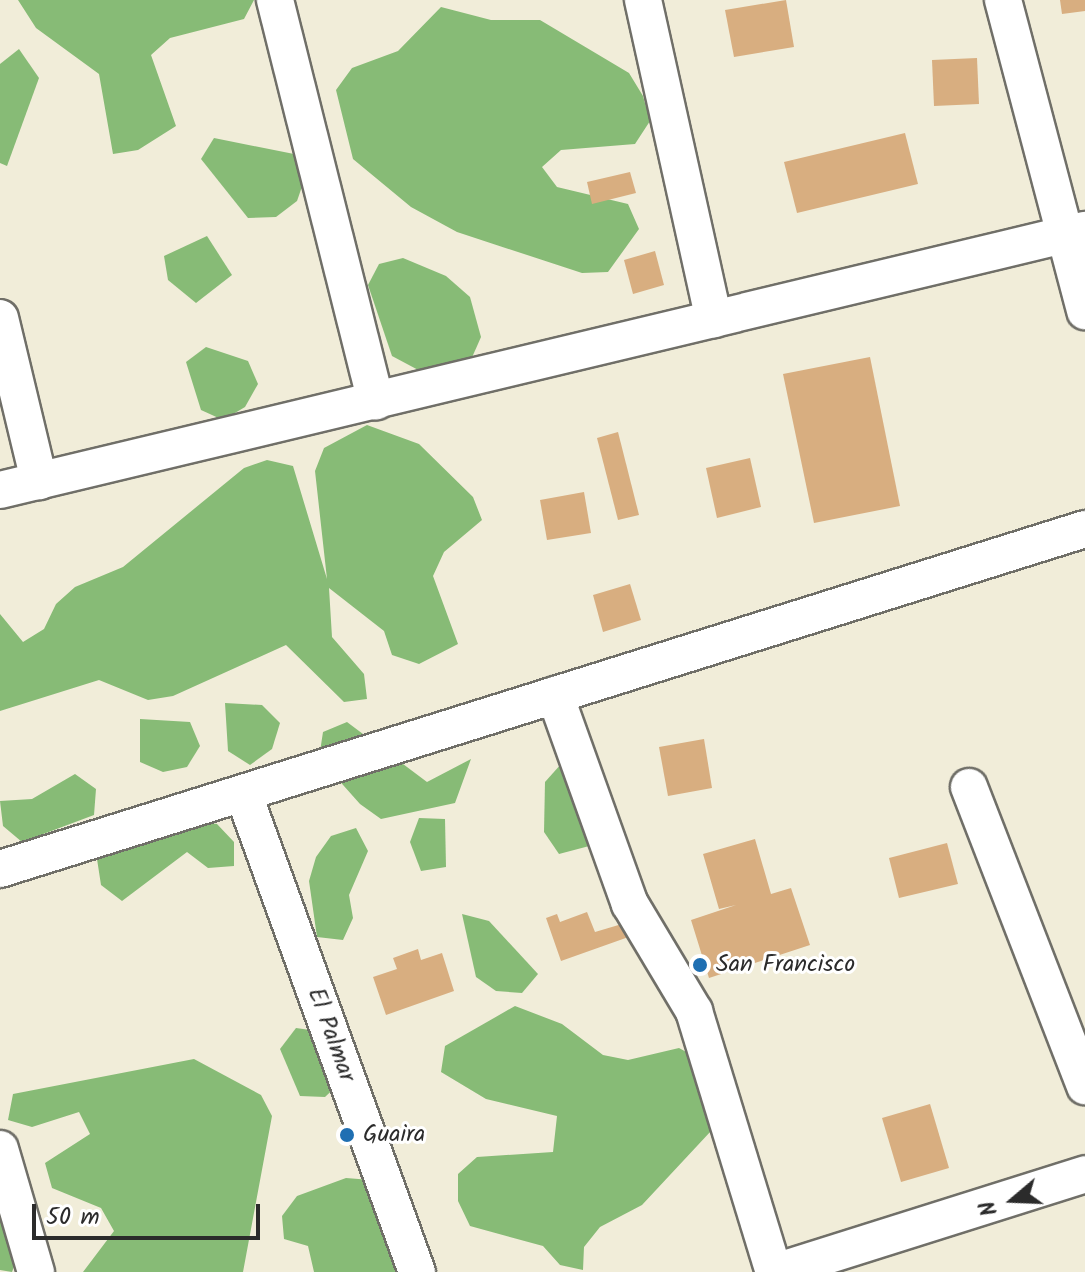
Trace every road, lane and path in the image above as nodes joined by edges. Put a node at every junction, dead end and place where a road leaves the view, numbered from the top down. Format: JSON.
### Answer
{"nodes":[{"id":1,"x":275,"y":0,"type":"edge"},
{"id":2,"x":643,"y":0,"type":"edge"},
{"id":3,"x":1003,"y":0,"type":"edge"},
{"id":4,"x":1073,"y":232,"type":"edge"},
{"id":5,"x":1085,"y":311,"type":"edge"},
{"id":6,"x":0,"y":318,"type":"edge"},
{"id":7,"x":714,"y":319,"type":"junction"},
{"id":8,"x":376,"y":401,"type":"junction"},
{"id":9,"x":39,"y":481,"type":"junction"},
{"id":10,"x":0,"y":490,"type":"edge"},
{"id":11,"x":1085,"y":529,"type":"edge"},
{"id":12,"x":555,"y":695,"type":"junction"},
{"id":13,"x":969,"y":787,"type":"dead end"},
{"id":14,"x":245,"y":798,"type":"junction"},
{"id":15,"x":0,"y":869,"type":"edge"},
{"id":16,"x":1085,"y":1086,"type":"edge"},
{"id":17,"x":0,"y":1149,"type":"edge"},
{"id":18,"x":1085,"y":1174,"type":"edge"},
{"id":19,"x":36,"y":1272,"type":"edge"},
{"id":20,"x":417,"y":1272,"type":"edge"},
{"id":21,"x":775,"y":1272,"type":"edge"}],
"edges":[{"from":1,"to":8,"type":"street"},
{"from":2,"to":7,"type":"street"},
{"from":3,"to":4,"type":"street"},
{"from":4,"to":5,"type":"street"},
{"from":4,"to":7,"type":"street"},
{"from":6,"to":9,"type":"street"},
{"from":7,"to":8,"type":"street"},
{"from":8,"to":9,"type":"street"},
{"from":9,"to":10,"type":"street"},
{"from":11,"to":12,"type":"street"},
{"from":12,"to":14,"type":"street"},
{"from":12,"to":21,"type":"street"},
{"from":13,"to":16,"type":"street"},
{"from":14,"to":15,"type":"street"},
{"from":14,"to":20,"type":"street","name":"El Palmar"},
{"from":17,"to":19,"type":"street"},
{"from":18,"to":21,"type":"street"}]}
